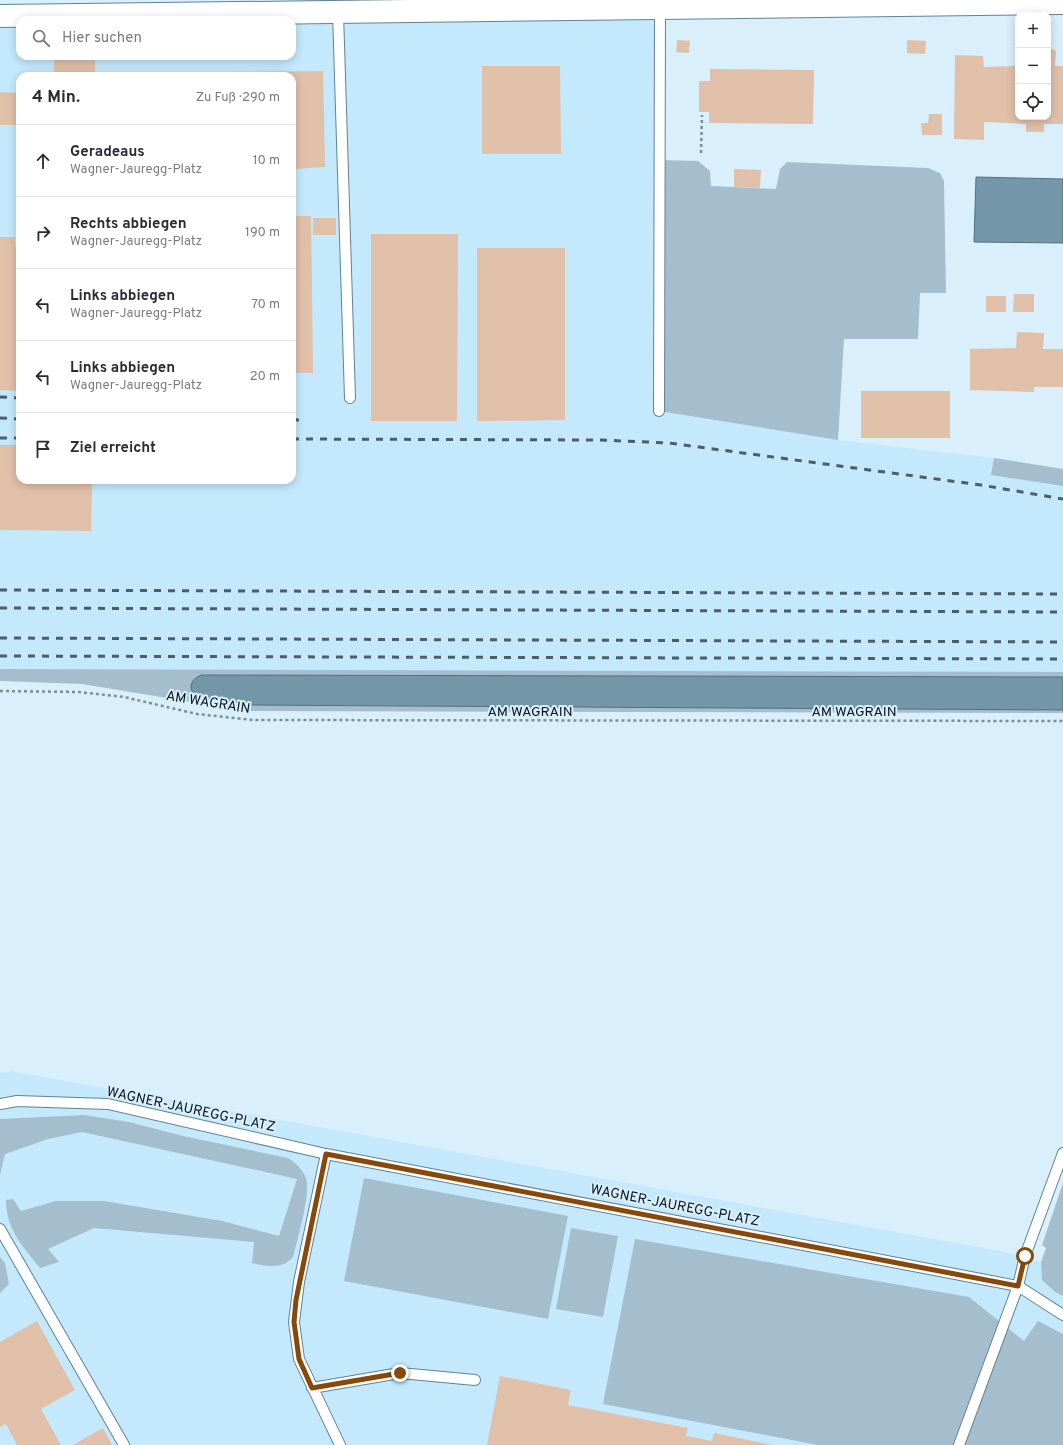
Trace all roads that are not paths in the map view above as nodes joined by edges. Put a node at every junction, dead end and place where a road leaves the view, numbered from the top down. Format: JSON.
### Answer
{"nodes":[{"id":1,"x":1063,"y":3,"type":"edge"},
{"id":2,"x":660,"y":8,"type":"junction"},
{"id":3,"x":338,"y":13,"type":"junction"},
{"id":4,"x":0,"y":16,"type":"edge"},
{"id":5,"x":350,"y":398,"type":"dead end"},
{"id":6,"x":659,"y":411,"type":"dead end"},
{"id":7,"x":0,"y":1104,"type":"edge"},
{"id":8,"x":1063,"y":1153,"type":"edge"},
{"id":9,"x":326,"y":1154,"type":"junction"},
{"id":10,"x":0,"y":1229,"type":"edge"},
{"id":11,"x":1018,"y":1286,"type":"junction"},
{"id":12,"x":1063,"y":1315,"type":"edge"},
{"id":13,"x":475,"y":1380,"type":"dead end"},
{"id":14,"x":312,"y":1388,"type":"junction"},
{"id":15,"x":124,"y":1445,"type":"edge"},
{"id":16,"x":340,"y":1445,"type":"edge"},
{"id":17,"x":959,"y":1445,"type":"edge"}],
"edges":[{"from":1,"to":2,"type":"street"},
{"from":2,"to":3,"type":"street"},
{"from":2,"to":6,"type":"lane"},
{"from":3,"to":4,"type":"street"},
{"from":3,"to":5,"type":"lane"},
{"from":7,"to":9,"type":"lane","name":"WAGNER-JAUREGG-PLATZ"},
{"from":8,"to":11,"type":"lane"},
{"from":9,"to":11,"type":"lane","name":"WAGNER-JAUREGG-PLATZ"},
{"from":9,"to":14,"type":"lane"},
{"from":10,"to":15,"type":"lane"},
{"from":11,"to":12,"type":"lane","name":"WAGNER-JAUREGG-PLATZ"},
{"from":11,"to":17,"type":"lane"},
{"from":13,"to":14,"type":"lane"},
{"from":14,"to":16,"type":"lane"}]}
